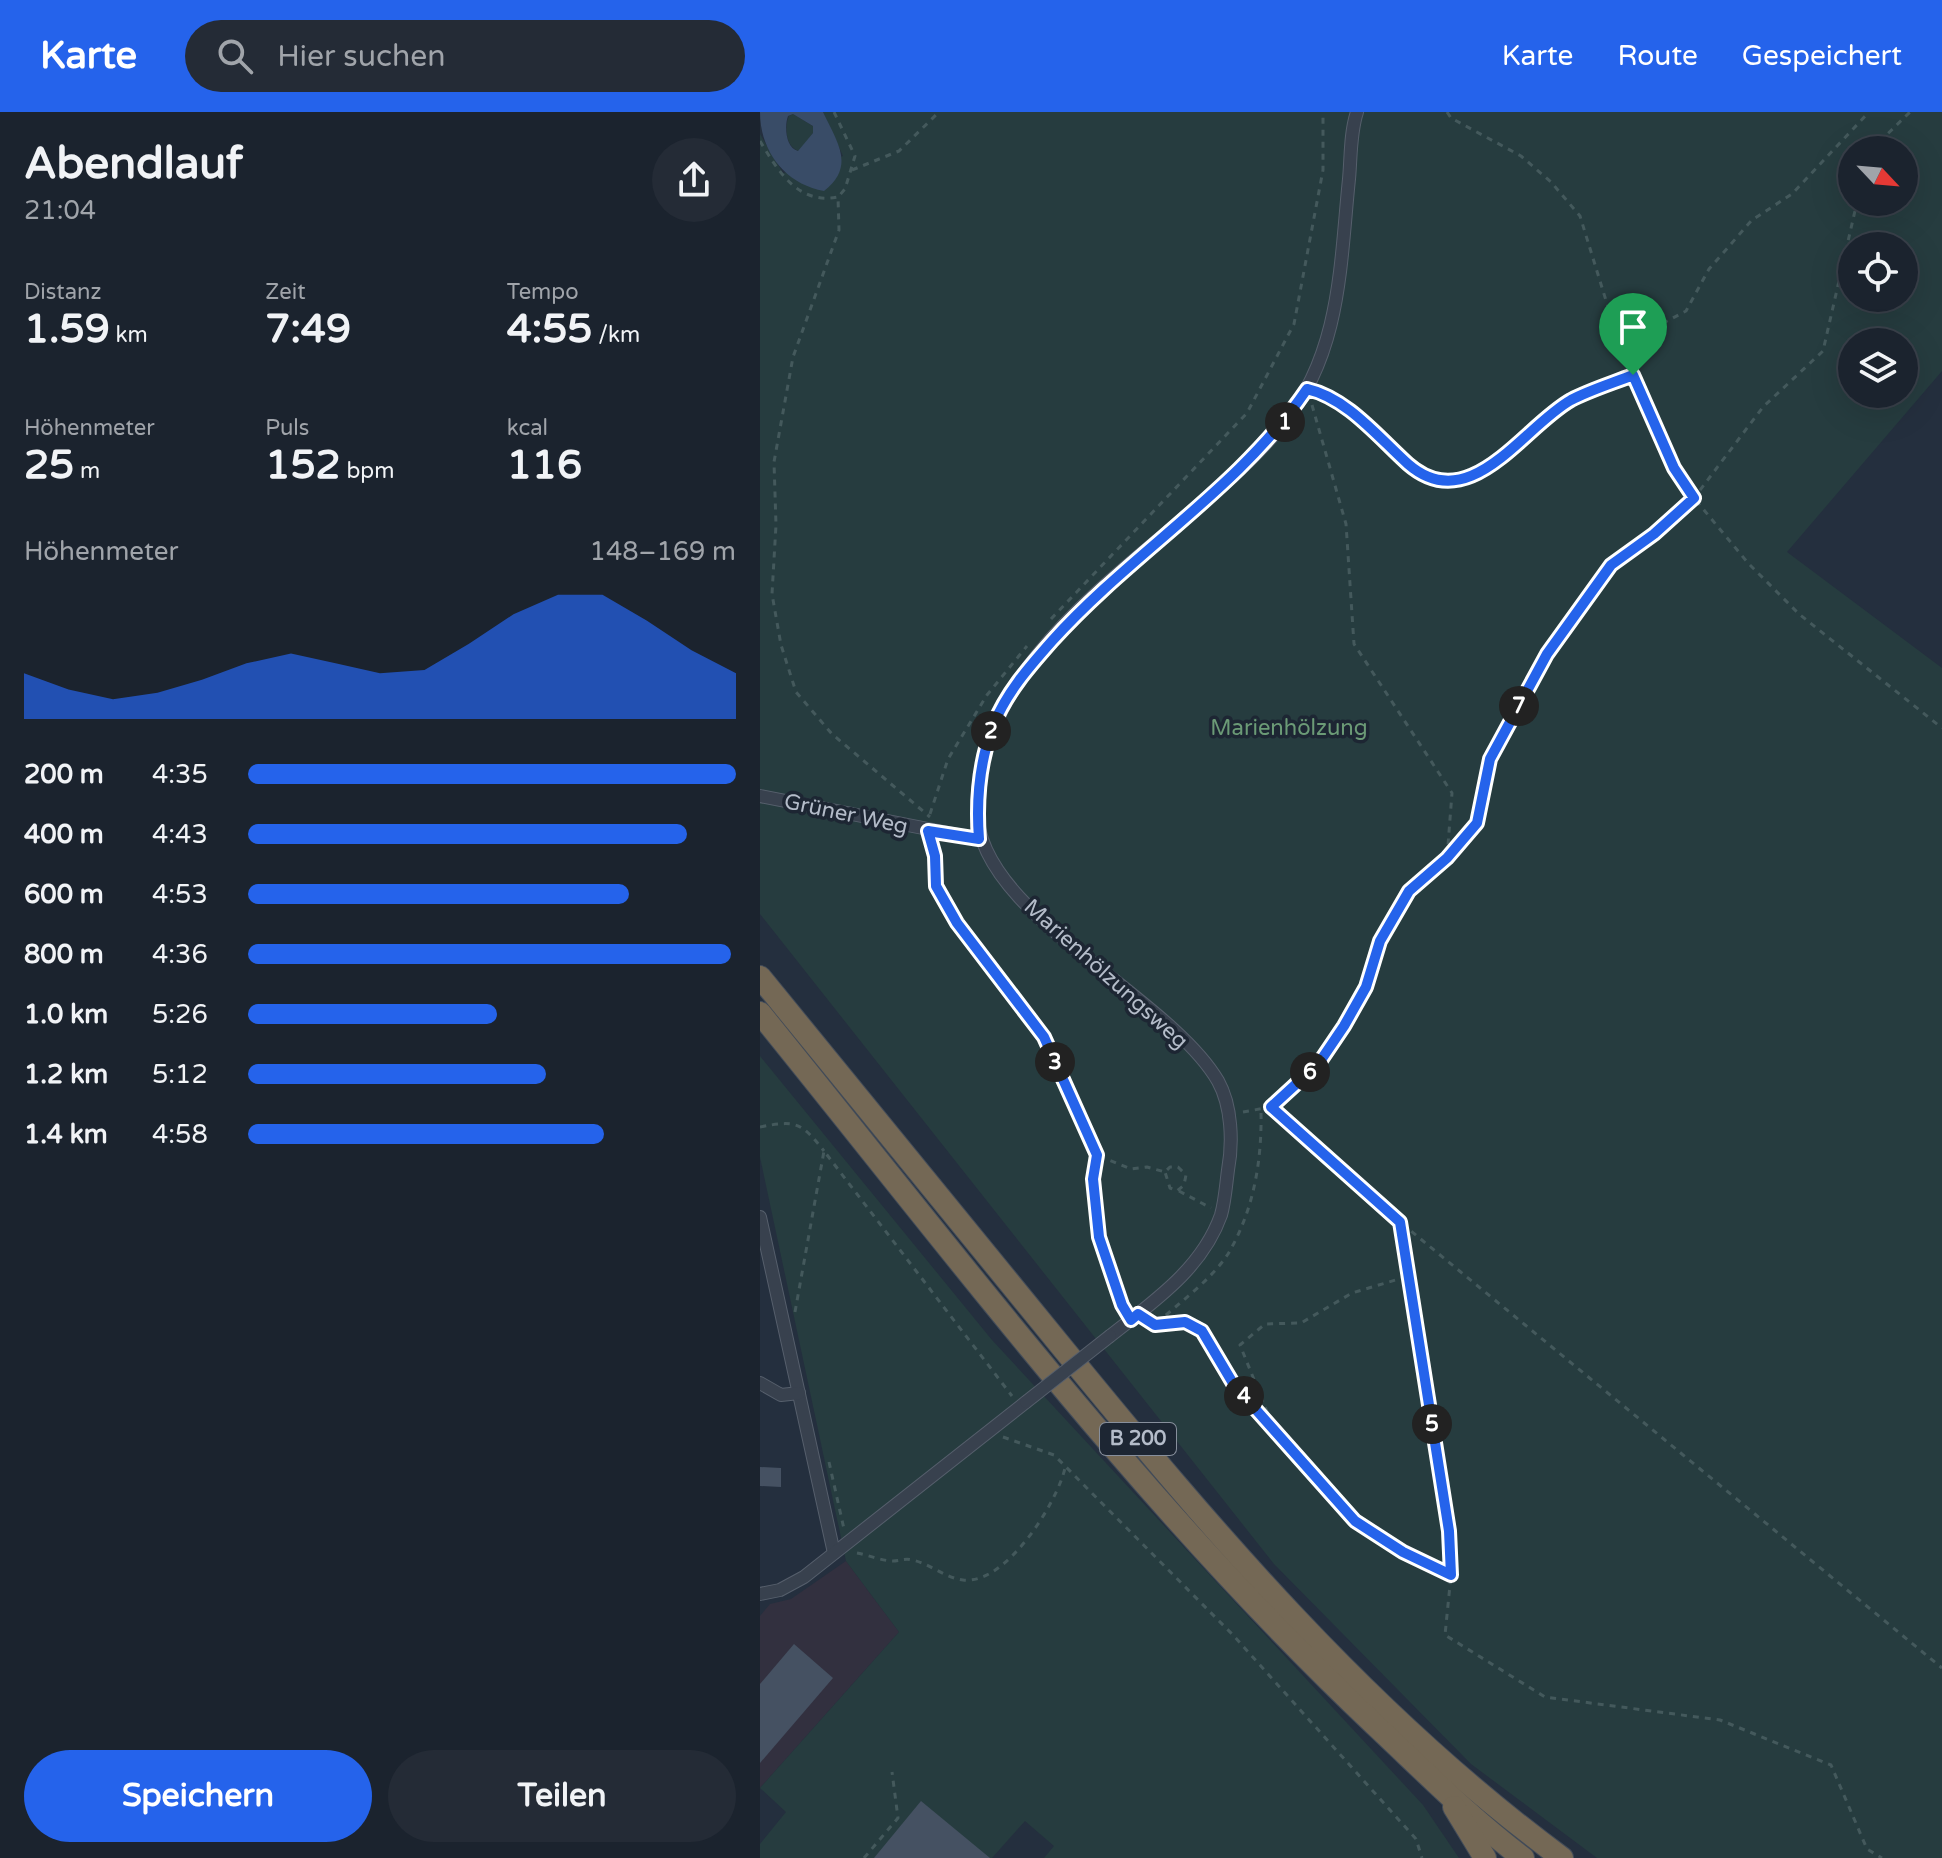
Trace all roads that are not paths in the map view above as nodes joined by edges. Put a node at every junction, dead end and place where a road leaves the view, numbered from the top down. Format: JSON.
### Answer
{"nodes":[{"id":1,"x":1357,"y":112,"type":"edge"},
{"id":2,"x":760,"y":796,"type":"edge"},
{"id":3,"x":979,"y":839,"type":"junction"},
{"id":4,"x":760,"y":977,"type":"edge"},
{"id":5,"x":760,"y":1013,"type":"edge"},
{"id":6,"x":760,"y":1217,"type":"edge"},
{"id":7,"x":760,"y":1383,"type":"edge"},
{"id":8,"x":799,"y":1393,"type":"junction"},
{"id":9,"x":834,"y":1553,"type":"junction"},
{"id":10,"x":760,"y":1594,"type":"edge"},
{"id":11,"x":1443,"y":1789,"type":"junction"},
{"id":12,"x":1485,"y":1858,"type":"edge"},
{"id":13,"x":1523,"y":1858,"type":"edge"},
{"id":14,"x":1562,"y":1858,"type":"edge"}],
"edges":[{"from":1,"to":3,"type":"street"},
{"from":2,"to":3,"type":"street","name":"Grüner Weg"},
{"from":3,"to":9,"type":"street","name":"Marienhölzungsweg","bridge":true},
{"from":4,"to":14,"type":"highway","number":"B 200"},
{"from":5,"to":11,"type":"highway","number":"B 200"},
{"from":6,"to":8,"type":"street"},
{"from":7,"to":8,"type":"street"},
{"from":8,"to":9,"type":"street"},
{"from":9,"to":10,"type":"street","name":"Marienhölzungsweg"},
{"from":11,"to":12,"type":"highway"},
{"from":11,"to":13,"type":"highway","number":"B 200"}]}
